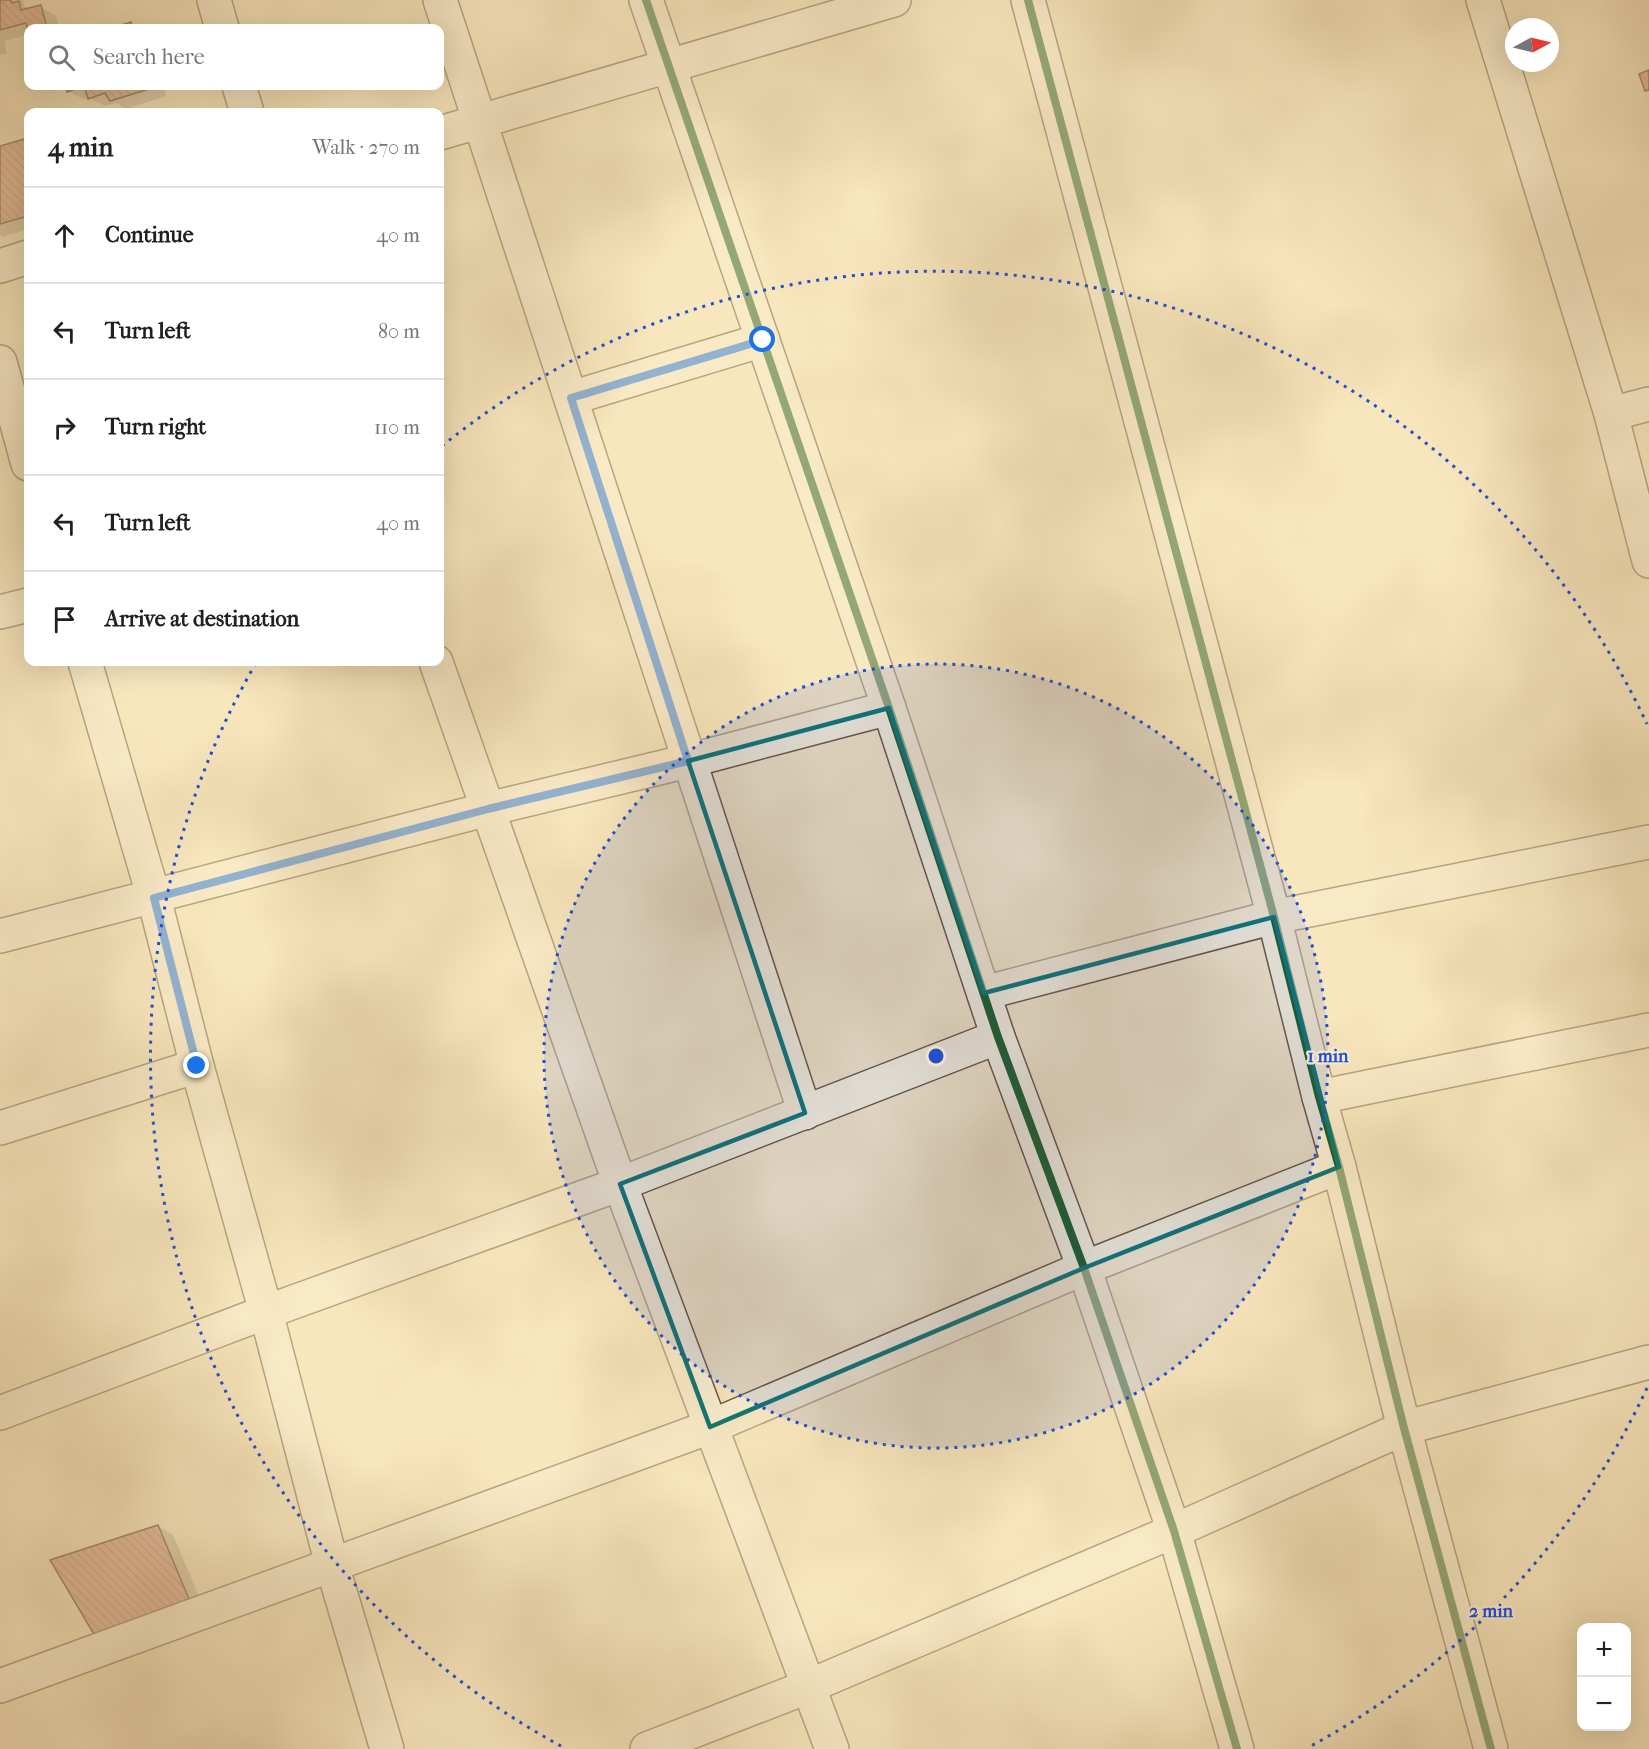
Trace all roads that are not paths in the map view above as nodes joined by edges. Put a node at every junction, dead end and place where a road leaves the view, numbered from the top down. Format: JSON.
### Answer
{"nodes":[{"id":1,"x":214,"y":0,"type":"edge"},
{"id":2,"x":440,"y":0,"type":"edge"},
{"id":3,"x":646,"y":0,"type":"edge"},
{"id":4,"x":894,"y":0,"type":"edge"},
{"id":5,"x":1028,"y":0,"type":"edge"},
{"id":6,"x":1484,"y":0,"type":"edge"},
{"id":7,"x":221,"y":24,"type":"edge"},
{"id":8,"x":669,"y":65,"type":"junction"},
{"id":9,"x":240,"y":90,"type":"edge"},
{"id":10,"x":246,"y":108,"type":"edge"},
{"id":11,"x":481,"y":122,"type":"junction"},
{"id":12,"x":444,"y":132,"type":"edge"},
{"id":13,"x":24,"y":258,"type":"edge"},
{"id":14,"x":0,"y":266,"type":"edge"},
{"id":15,"x":763,"y":340,"type":"junction"},
{"id":16,"x":0,"y":362,"type":"edge"},
{"id":17,"x":571,"y":398,"type":"junction"},
{"id":18,"x":1649,"y":404,"type":"edge"},
{"id":19,"x":1611,"y":414,"type":"junction"},
{"id":20,"x":24,"y":449,"type":"edge"},
{"id":21,"x":1649,"y":561,"type":"edge"},
{"id":22,"x":24,"y":606,"type":"edge"},
{"id":23,"x":0,"y":612,"type":"edge"},
{"id":24,"x":86,"y":666,"type":"edge"},
{"id":25,"x":437,"y":666,"type":"edge"},
{"id":26,"x":889,"y":708,"type":"junction"},
{"id":27,"x":688,"y":761,"type":"junction"},
{"id":28,"x":488,"y":809,"type":"junction"},
{"id":29,"x":1649,"y":843,"type":"edge"},
{"id":30,"x":154,"y":898,"type":"junction"},
{"id":31,"x":1274,"y":917,"type":"junction"},
{"id":32,"x":0,"y":936,"type":"edge"},
{"id":33,"x":984,"y":993,"type":"junction"},
{"id":34,"x":1649,"y":1030,"type":"edge"},
{"id":35,"x":999,"y":1037,"type":"junction"},
{"id":36,"x":197,"y":1066,"type":"junction"},
{"id":37,"x":1319,"y":1097,"type":"junction"},
{"id":38,"x":805,"y":1113,"type":"junction"},
{"id":39,"x":0,"y":1128,"type":"edge"},
{"id":40,"x":1339,"y":1167,"type":"junction"},
{"id":41,"x":620,"y":1184,"type":"junction"},
{"id":42,"x":1084,"y":1268,"type":"junction"},
{"id":43,"x":266,"y":1312,"type":"junction"},
{"id":44,"x":1649,"y":1362,"type":"edge"},
{"id":45,"x":0,"y":1413,"type":"edge"},
{"id":46,"x":710,"y":1426,"type":"junction"},
{"id":47,"x":1404,"y":1428,"type":"junction"},
{"id":48,"x":1174,"y":1531,"type":"junction"},
{"id":49,"x":332,"y":1565,"type":"junction"},
{"id":50,"x":0,"y":1686,"type":"edge"},
{"id":51,"x":807,"y":1687,"type":"junction"},
{"id":52,"x":387,"y":1749,"type":"edge"},
{"id":53,"x":647,"y":1749,"type":"edge"},
{"id":54,"x":832,"y":1749,"type":"edge"},
{"id":55,"x":1237,"y":1749,"type":"edge"},
{"id":56,"x":1491,"y":1749,"type":"edge"}],
"edges":[{"from":1,"to":7,"type":"street"},
{"from":2,"to":11,"type":"street"},
{"from":3,"to":8,"type":"street"},
{"from":4,"to":8,"type":"street"},
{"from":5,"to":31,"type":"street"},
{"from":6,"to":19,"type":"street"},
{"from":8,"to":11,"type":"street"},
{"from":8,"to":15,"type":"street"},
{"from":9,"to":10,"type":"street"},
{"from":11,"to":12,"type":"street"},
{"from":11,"to":17,"type":"street"},
{"from":13,"to":14,"type":"street"},
{"from":15,"to":17,"type":"street"},
{"from":15,"to":26,"type":"street"},
{"from":16,"to":20,"type":"street"},
{"from":17,"to":27,"type":"street"},
{"from":18,"to":19,"type":"street"},
{"from":19,"to":21,"type":"street"},
{"from":22,"to":23,"type":"street"},
{"from":24,"to":30,"type":"street"},
{"from":25,"to":28,"type":"street"},
{"from":26,"to":27,"type":"street"},
{"from":26,"to":33,"type":"street"},
{"from":27,"to":28,"type":"street"},
{"from":27,"to":38,"type":"street"},
{"from":28,"to":30,"type":"street"},
{"from":28,"to":41,"type":"street"},
{"from":29,"to":31,"type":"street"},
{"from":30,"to":32,"type":"street"},
{"from":30,"to":36,"type":"street"},
{"from":31,"to":33,"type":"street"},
{"from":31,"to":37,"type":"street"},
{"from":33,"to":35,"type":"street"},
{"from":34,"to":37,"type":"street"},
{"from":35,"to":38,"type":"street"},
{"from":35,"to":42,"type":"street"},
{"from":36,"to":39,"type":"street"},
{"from":36,"to":43,"type":"street"},
{"from":37,"to":40,"type":"street"},
{"from":38,"to":41,"type":"street"},
{"from":40,"to":42,"type":"street"},
{"from":40,"to":47,"type":"street"},
{"from":41,"to":43,"type":"street"},
{"from":41,"to":46,"type":"street"},
{"from":42,"to":46,"type":"street"},
{"from":42,"to":48,"type":"street"},
{"from":43,"to":45,"type":"street"},
{"from":43,"to":49,"type":"street"},
{"from":44,"to":47,"type":"street"},
{"from":46,"to":49,"type":"street"},
{"from":46,"to":51,"type":"street"},
{"from":47,"to":48,"type":"street"},
{"from":47,"to":56,"type":"street"},
{"from":48,"to":51,"type":"street"},
{"from":48,"to":55,"type":"street"},
{"from":49,"to":50,"type":"street"},
{"from":49,"to":52,"type":"street"},
{"from":51,"to":53,"type":"street"},
{"from":51,"to":54,"type":"street"}]}
